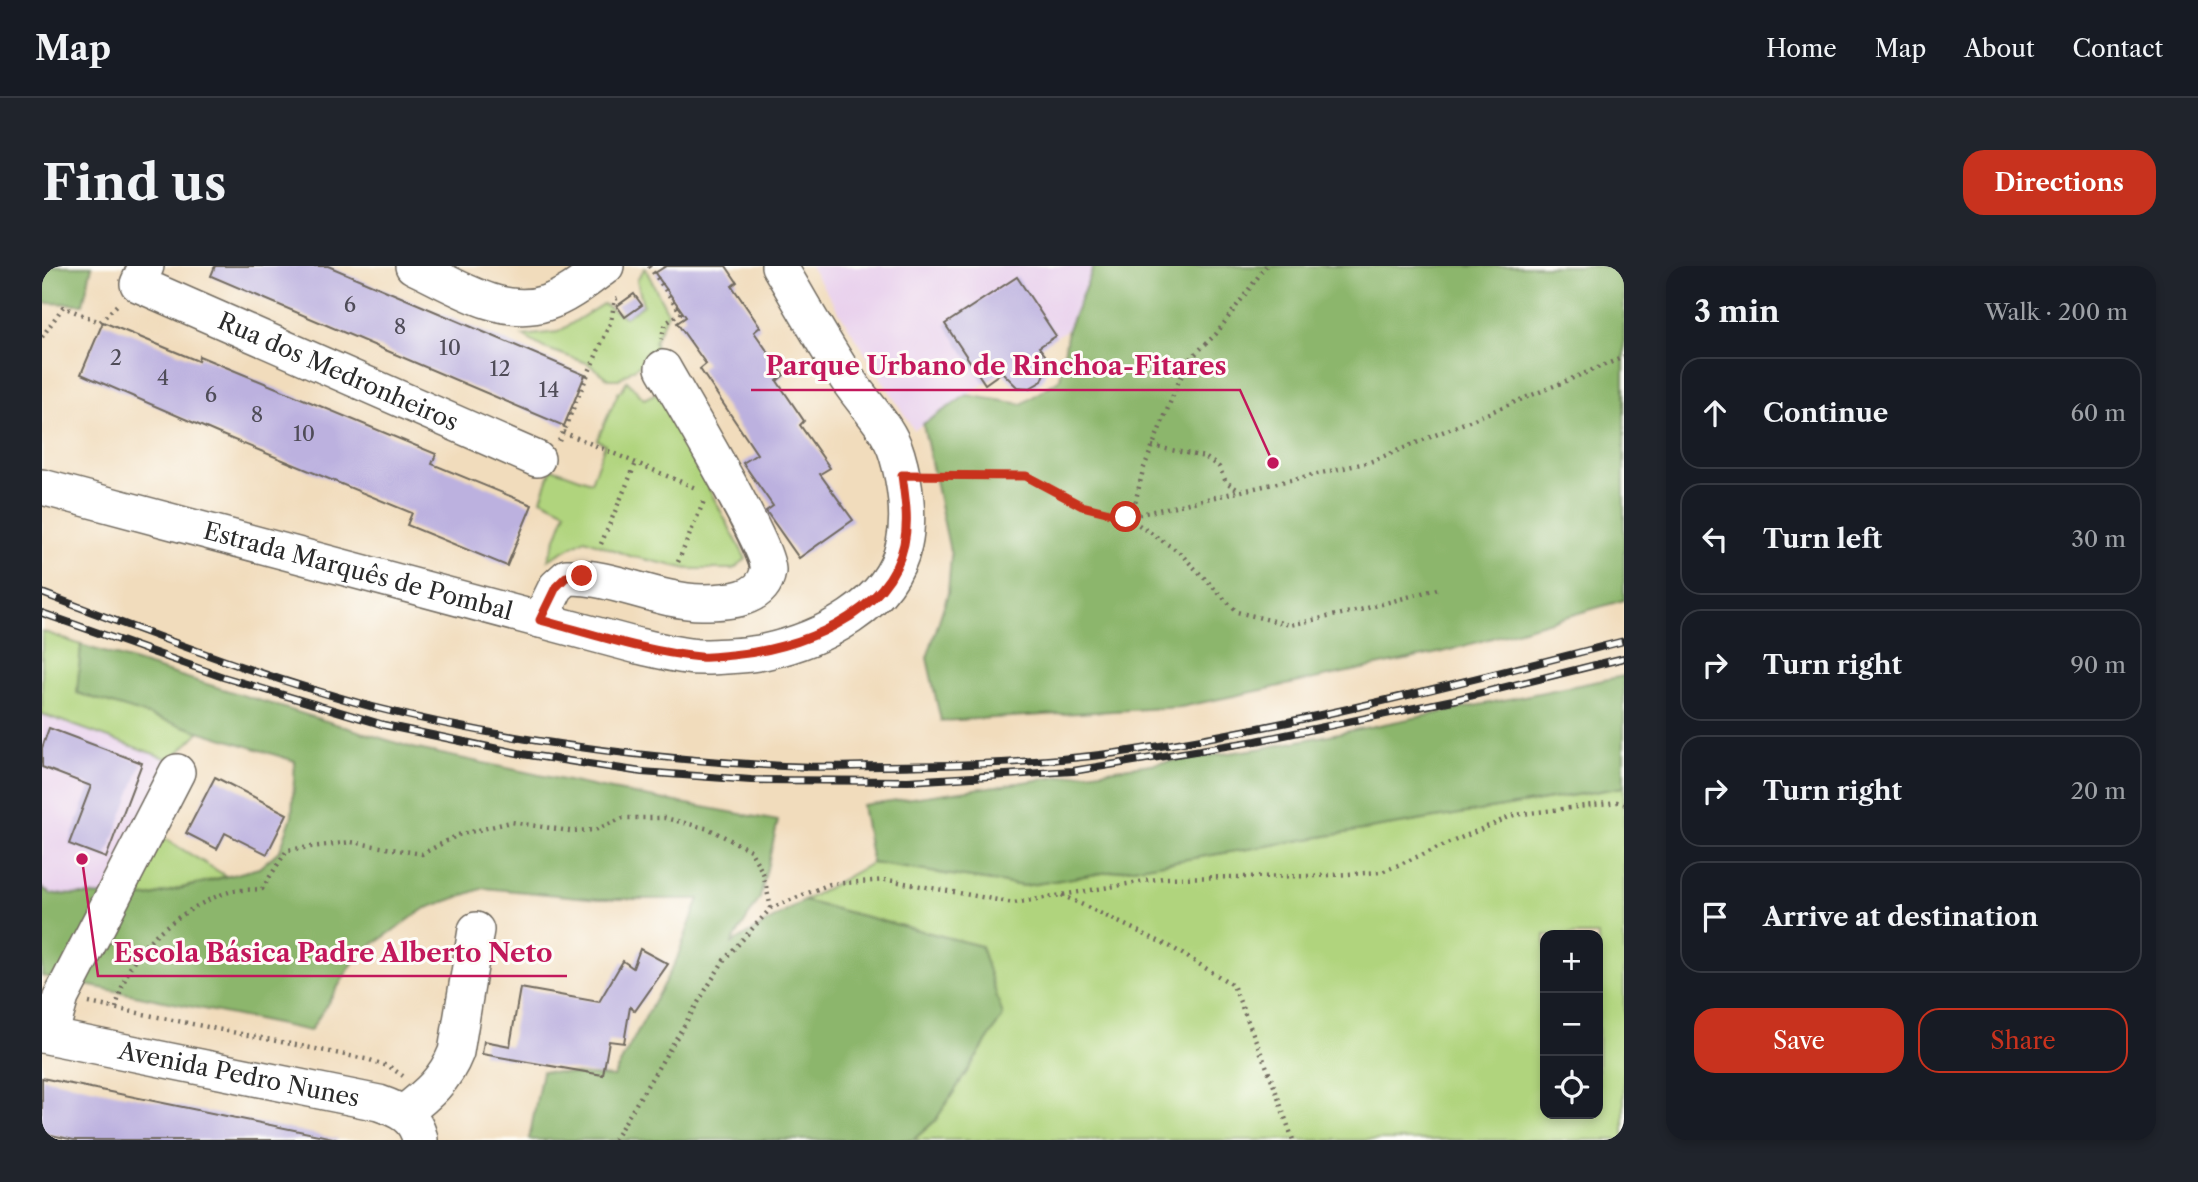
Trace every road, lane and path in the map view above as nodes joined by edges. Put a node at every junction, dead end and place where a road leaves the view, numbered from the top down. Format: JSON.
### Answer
{"nodes":[{"id":1,"x":412,"y":266,"type":"edge"},
{"id":2,"x":649,"y":266,"type":"edge"},
{"id":3,"x":779,"y":266,"type":"edge"},
{"id":4,"x":1266,"y":266,"type":"edge"},
{"id":5,"x":142,"y":275,"type":"edge"},
{"id":6,"x":615,"y":280,"type":"edge"},
{"id":7,"x":100,"y":322,"type":"dead end"},
{"id":8,"x":42,"y":337,"type":"edge"},
{"id":9,"x":1624,"y":358,"type":"edge"},
{"id":10,"x":663,"y":368,"type":"joint"},
{"id":11,"x":563,"y":432,"type":"junction"},
{"id":12,"x":1152,"y":446,"type":"junction"},
{"id":13,"x":537,"y":459,"type":"joint"},
{"id":14,"x":636,"y":463,"type":"junction"},
{"id":15,"x":902,"y":475,"type":"junction"},
{"id":16,"x":42,"y":486,"type":"edge"},
{"id":17,"x":1240,"y":492,"type":"junction"},
{"id":18,"x":1129,"y":516,"type":"junction"},
{"id":19,"x":601,"y":544,"type":"dead end"},
{"id":20,"x":678,"y":562,"type":"dead end"},
{"id":21,"x":1437,"y":589,"type":"dead end"},
{"id":22,"x":540,"y":620,"type":"junction"},
{"id":23,"x":177,"y":772,"type":"dead end"},
{"id":24,"x":1624,"y":804,"type":"edge"},
{"id":25,"x":1062,"y":895,"type":"junction"},
{"id":26,"x":771,"y":908,"type":"junction"},
{"id":27,"x":476,"y":930,"type":"dead end"},
{"id":28,"x":61,"y":997,"type":"junction"},
{"id":29,"x":116,"y":1008,"type":"junction"},
{"id":30,"x":46,"y":1035,"type":"edge"},
{"id":31,"x":411,"y":1112,"type":"edge"},
{"id":32,"x":614,"y":1140,"type":"edge"},
{"id":33,"x":1293,"y":1140,"type":"edge"}],
"edges":[{"from":1,"to":6,"type":"street"},
{"from":2,"to":10,"type":"path"},
{"from":3,"to":15,"type":"street","name":"Estrada Marquês de Pombal"},
{"from":4,"to":12,"type":"path"},
{"from":5,"to":13,"type":"street","name":"Rua dos Medronheiros"},
{"from":6,"to":11,"type":"path"},
{"from":7,"to":8,"type":"path"},
{"from":9,"to":17,"type":"path"},
{"from":10,"to":22,"type":"street"},
{"from":11,"to":13,"type":"path"},
{"from":11,"to":14,"type":"path"},
{"from":12,"to":17,"type":"path"},
{"from":12,"to":18,"type":"path"},
{"from":14,"to":19,"type":"path"},
{"from":14,"to":20,"type":"path"},
{"from":15,"to":18,"type":"path"},
{"from":15,"to":22,"type":"street","name":"Estrada Marquês de Pombal"},
{"from":16,"to":22,"type":"street","name":"Estrada Marquês de Pombal"},
{"from":17,"to":18,"type":"path"},
{"from":18,"to":21,"type":"path"},
{"from":23,"to":28,"type":"street"},
{"from":24,"to":25,"type":"path"},
{"from":25,"to":26,"type":"path"},
{"from":25,"to":33,"type":"path"},
{"from":26,"to":29,"type":"path"},
{"from":26,"to":32,"type":"path"},
{"from":27,"to":31,"type":"street"},
{"from":28,"to":29,"type":"path"},
{"from":28,"to":30,"type":"street"},
{"from":29,"to":31,"type":"path"},
{"from":30,"to":31,"type":"street","name":"Avenida Pedro Nunes"}]}
